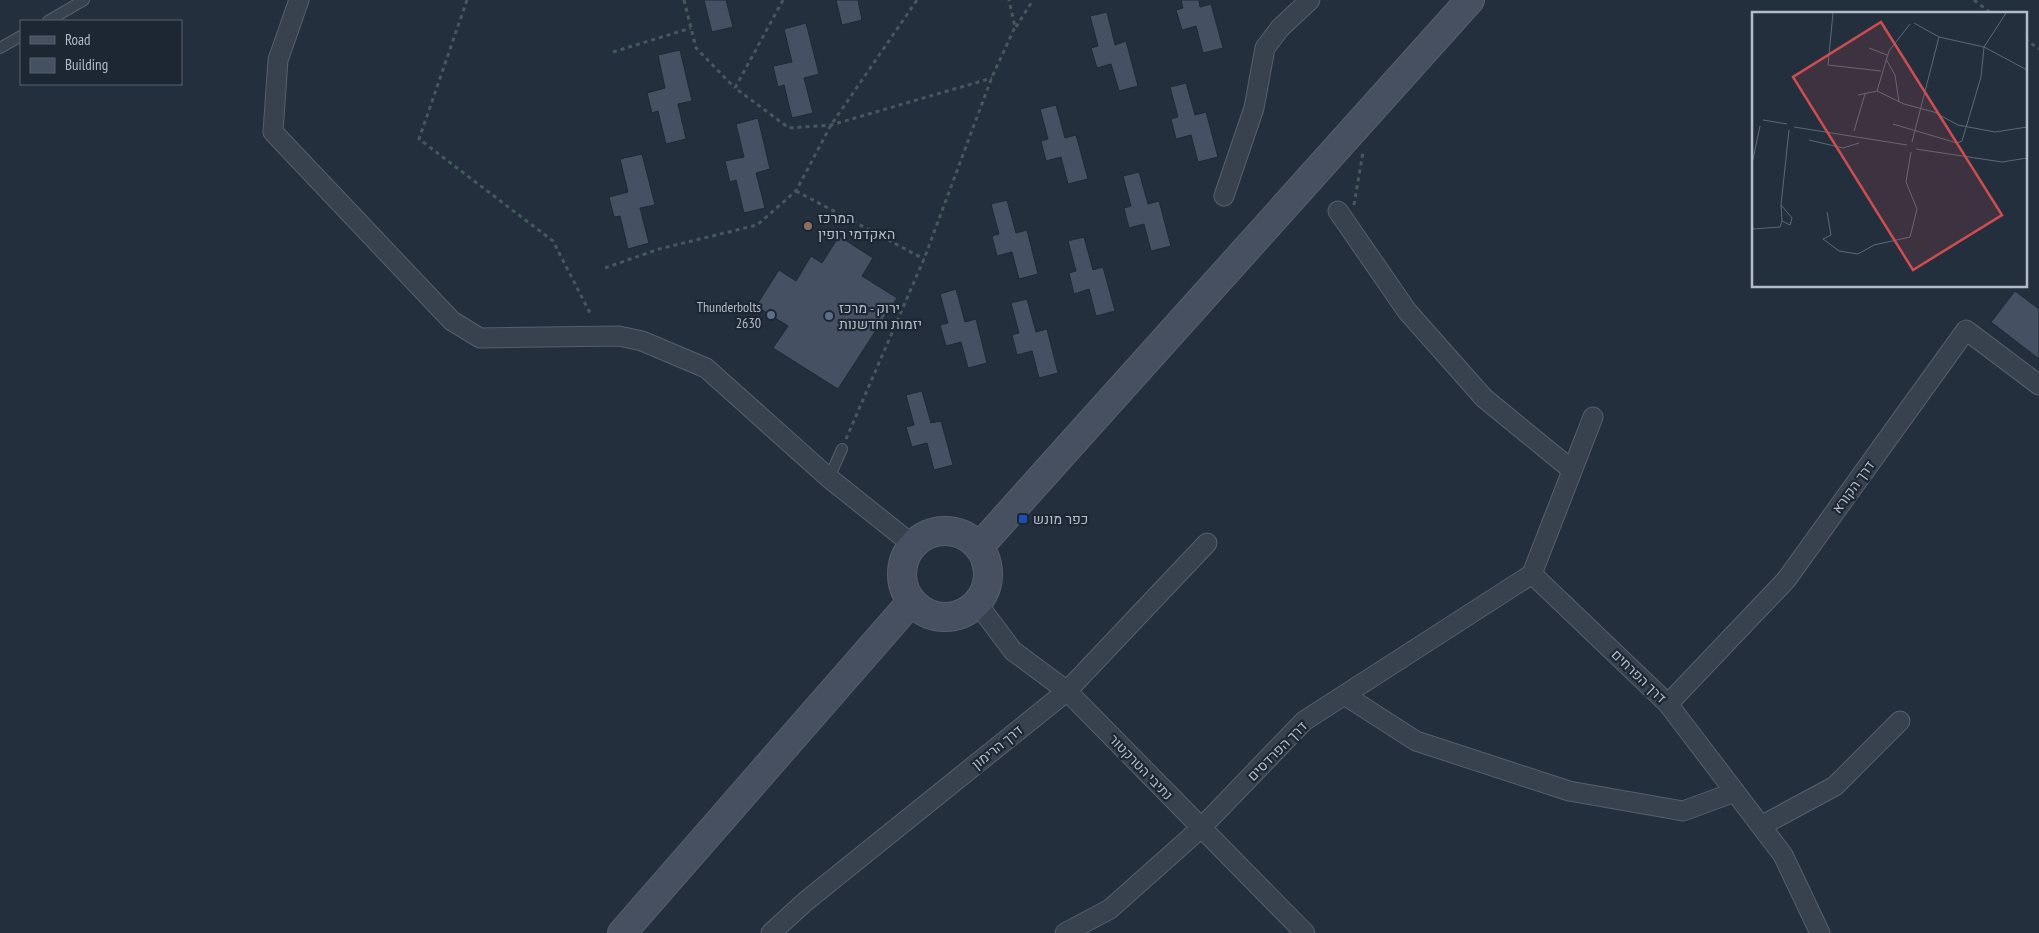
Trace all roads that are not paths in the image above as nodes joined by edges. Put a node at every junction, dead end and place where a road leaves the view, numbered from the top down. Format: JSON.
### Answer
{"nodes":[{"id":1,"x":84,"y":0,"type":"edge"},
{"id":2,"x":299,"y":0,"type":"edge"},
{"id":3,"x":1310,"y":0,"type":"edge"},
{"id":4,"x":1470,"y":0,"type":"edge"},
{"id":5,"x":50,"y":20,"type":"edge"},
{"id":6,"x":20,"y":37,"type":"edge"},
{"id":7,"x":0,"y":48,"type":"edge"},
{"id":8,"x":1224,"y":196,"type":"dead end"},
{"id":9,"x":1338,"y":211,"type":"dead end"},
{"id":10,"x":2039,"y":385,"type":"edge"},
{"id":11,"x":1592,"y":416,"type":"dead end"},
{"id":12,"x":842,"y":449,"type":"road end"},
{"id":13,"x":1572,"y":470,"type":"junction"},
{"id":14,"x":829,"y":478,"type":"junction"},
{"id":15,"x":1207,"y":543,"type":"dead end"},
{"id":16,"x":913,"y":545,"type":"junction"},
{"id":17,"x":979,"y":547,"type":"junction"},
{"id":18,"x":1532,"y":574,"type":"junction"},
{"id":19,"x":911,"y":602,"type":"junction"},
{"id":20,"x":977,"y":603,"type":"junction"},
{"id":21,"x":1067,"y":691,"type":"junction"},
{"id":22,"x":1346,"y":696,"type":"junction"},
{"id":23,"x":1668,"y":704,"type":"junction"},
{"id":24,"x":1900,"y":720,"type":"dead end"},
{"id":25,"x":1736,"y":792,"type":"junction"},
{"id":26,"x":1761,"y":826,"type":"junction"},
{"id":27,"x":1201,"y":828,"type":"junction"},
{"id":28,"x":622,"y":933,"type":"edge"},
{"id":29,"x":771,"y":933,"type":"edge"},
{"id":30,"x":1065,"y":933,"type":"edge"},
{"id":31,"x":1305,"y":933,"type":"edge"},
{"id":32,"x":1820,"y":933,"type":"edge"}],
"edges":[{"from":1,"to":5,"type":"lane"},
{"from":2,"to":14,"type":"street"},
{"from":3,"to":8,"type":"street"},
{"from":4,"to":17,"type":"main road"},
{"from":6,"to":7,"type":"lane"},
{"from":9,"to":13,"type":"street"},
{"from":10,"to":23,"type":"street","name":"דרך הקורא"},
{"from":11,"to":13,"type":"street"},
{"from":12,"to":14,"type":"lane"},
{"from":13,"to":18,"type":"street"},
{"from":14,"to":16,"type":"street"},
{"from":15,"to":21,"type":"street","name":"דרך הרימון"},
{"from":16,"to":17,"type":"main road"},
{"from":16,"to":19,"type":"main road"},
{"from":17,"to":20,"type":"main road"},
{"from":18,"to":22,"type":"street","name":"דרך הפרדסים"},
{"from":18,"to":23,"type":"street","name":"דרך הפרחים"},
{"from":19,"to":20,"type":"main road"},
{"from":19,"to":28,"type":"main road"},
{"from":20,"to":21,"type":"street","name":"נתיבי הטרקטור"},
{"from":21,"to":27,"type":"street","name":"נתיבי הטרקטור"},
{"from":21,"to":29,"type":"street","name":"דרך הרימון"},
{"from":22,"to":25,"type":"street"},
{"from":22,"to":27,"type":"street","name":"דרך הפרדסים"},
{"from":23,"to":25,"type":"street","name":"דרך הפרחים"},
{"from":24,"to":26,"type":"street"},
{"from":25,"to":26,"type":"street","name":"דרך הפרחים"},
{"from":26,"to":32,"type":"street","name":"דרך הפרחים"},
{"from":27,"to":30,"type":"street","name":"דרך הפרדסים"},
{"from":27,"to":31,"type":"street","name":"נתיבי הטרקטור"}]}
